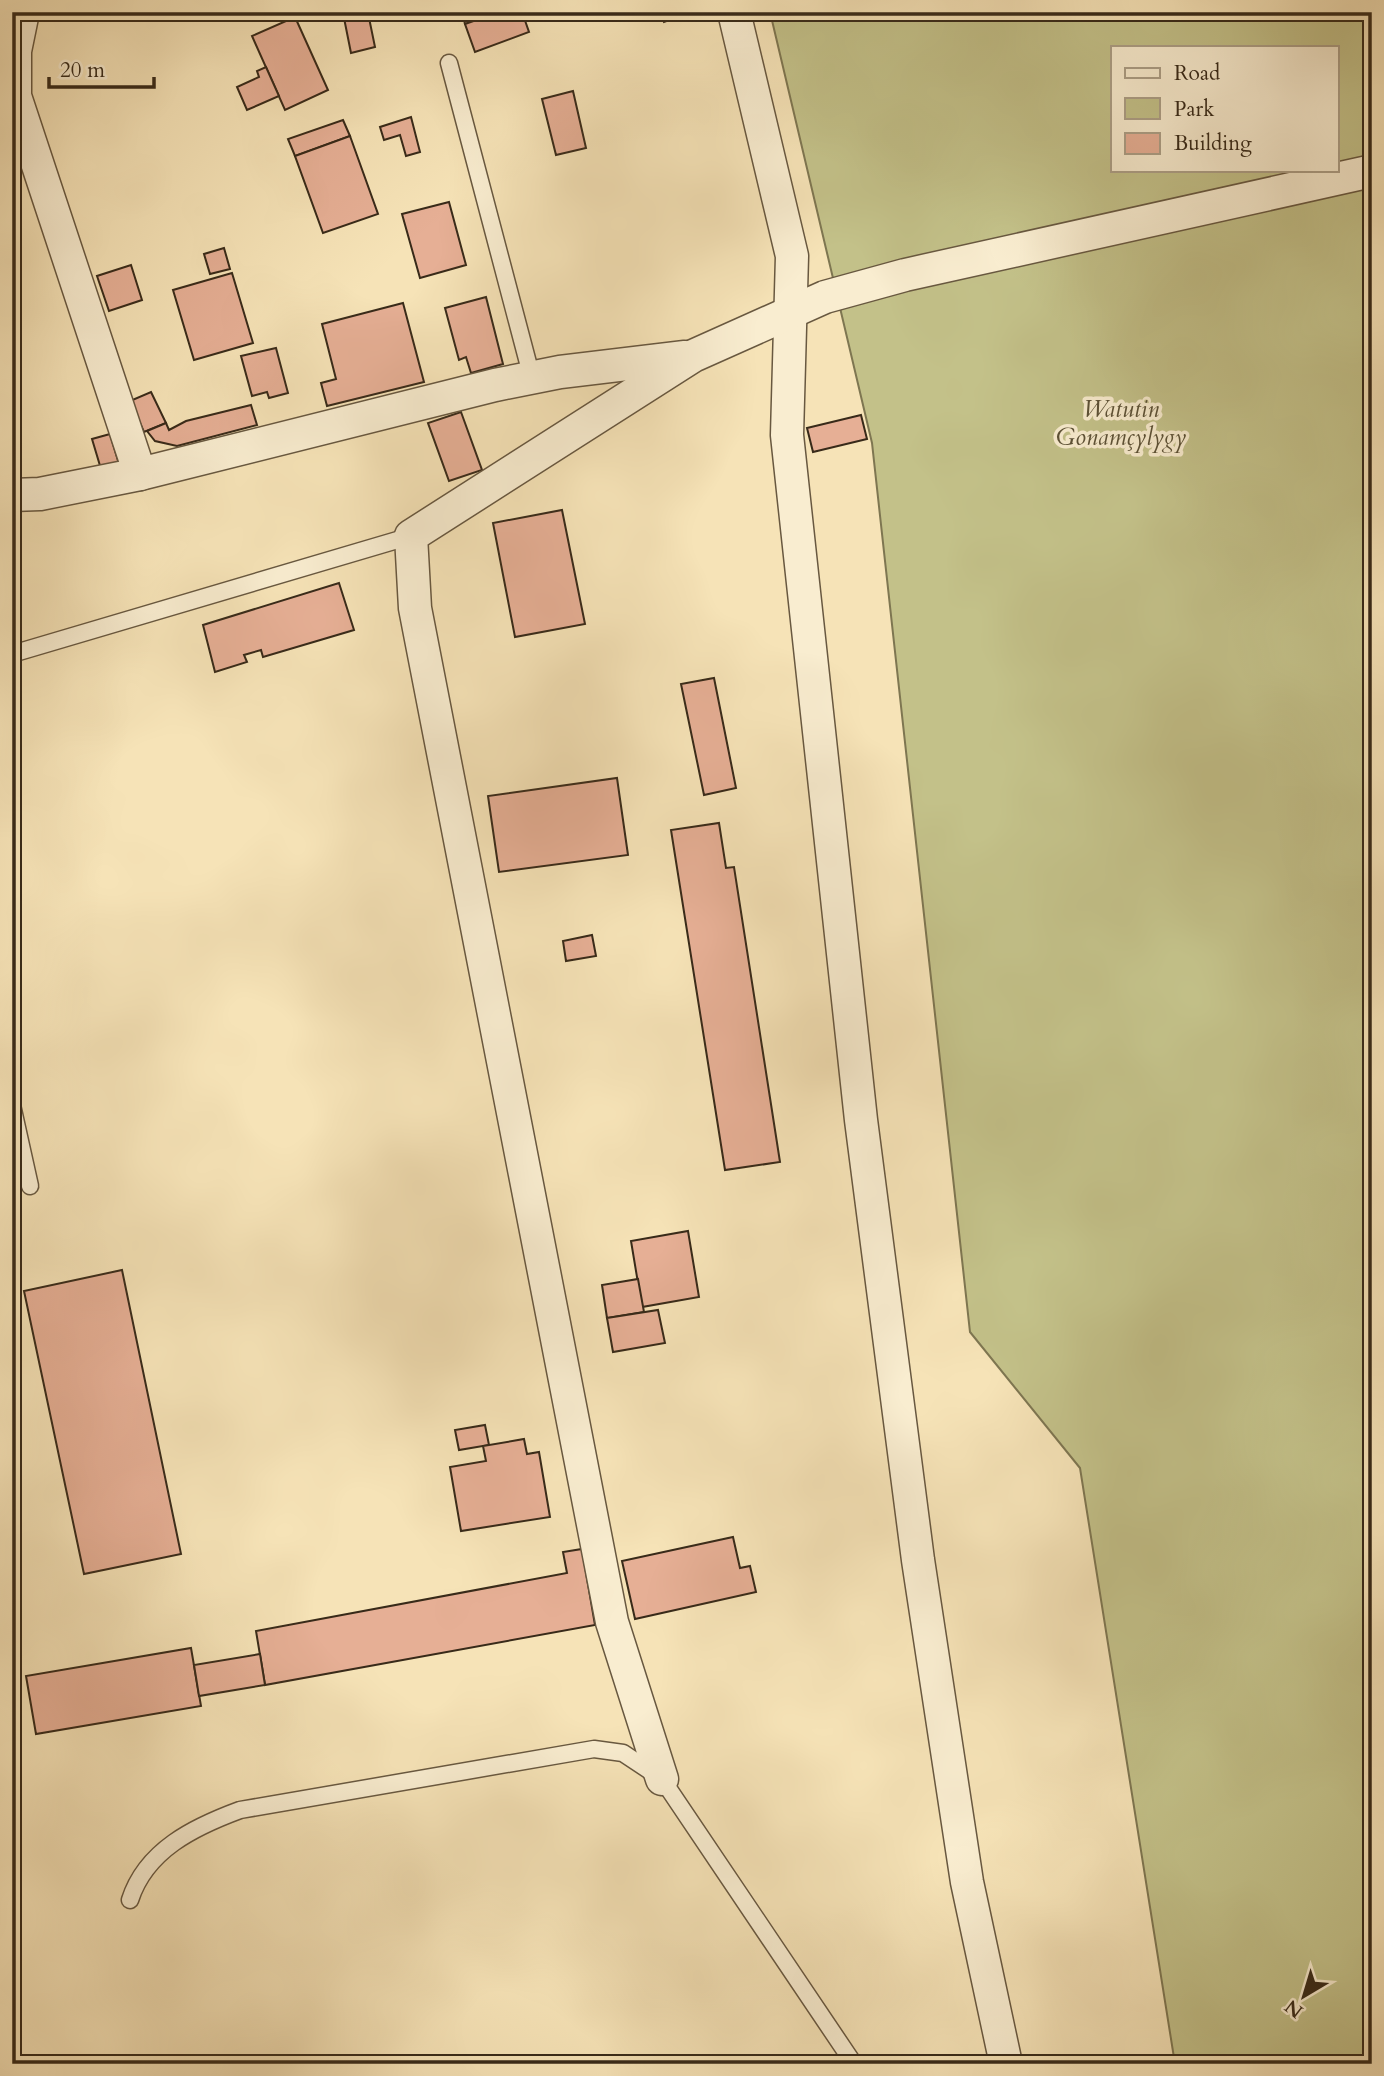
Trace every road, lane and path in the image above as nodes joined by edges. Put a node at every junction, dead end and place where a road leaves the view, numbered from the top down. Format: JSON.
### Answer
{"nodes":[{"id":1,"x":23,"y":12,"type":"edge"},
{"id":2,"x":734,"y":12,"type":"edge"},
{"id":3,"x":449,"y":62,"type":"dead end"},
{"id":4,"x":1372,"y":171,"type":"edge"},
{"id":5,"x":788,"y":312,"type":"junction"},
{"id":6,"x":693,"y":356,"type":"junction"},
{"id":7,"x":532,"y":378,"type":"junction"},
{"id":8,"x":140,"y":474,"type":"junction"},
{"id":9,"x":12,"y":495,"type":"edge"},
{"id":10,"x":411,"y":536,"type":"junction"},
{"id":11,"x":12,"y":654,"type":"edge"},
{"id":12,"x":12,"y":1105,"type":"edge"},
{"id":13,"x":30,"y":1186,"type":"dead end"},
{"id":14,"x":662,"y":1779,"type":"junction"},
{"id":15,"x":130,"y":1900,"type":"dead end"},
{"id":16,"x":854,"y":2064,"type":"edge"},
{"id":17,"x":1006,"y":2064,"type":"edge"}],
"edges":[{"from":1,"to":8,"type":"street"},
{"from":2,"to":5,"type":"street"},
{"from":3,"to":7,"type":"lane"},
{"from":4,"to":5,"type":"street"},
{"from":5,"to":6,"type":"street"},
{"from":5,"to":17,"type":"street"},
{"from":6,"to":7,"type":"street"},
{"from":6,"to":10,"type":"street"},
{"from":7,"to":8,"type":"street"},
{"from":8,"to":9,"type":"street"},
{"from":10,"to":11,"type":"lane"},
{"from":10,"to":14,"type":"street"},
{"from":12,"to":13,"type":"lane"},
{"from":14,"to":15,"type":"lane"},
{"from":14,"to":16,"type":"lane"}]}
